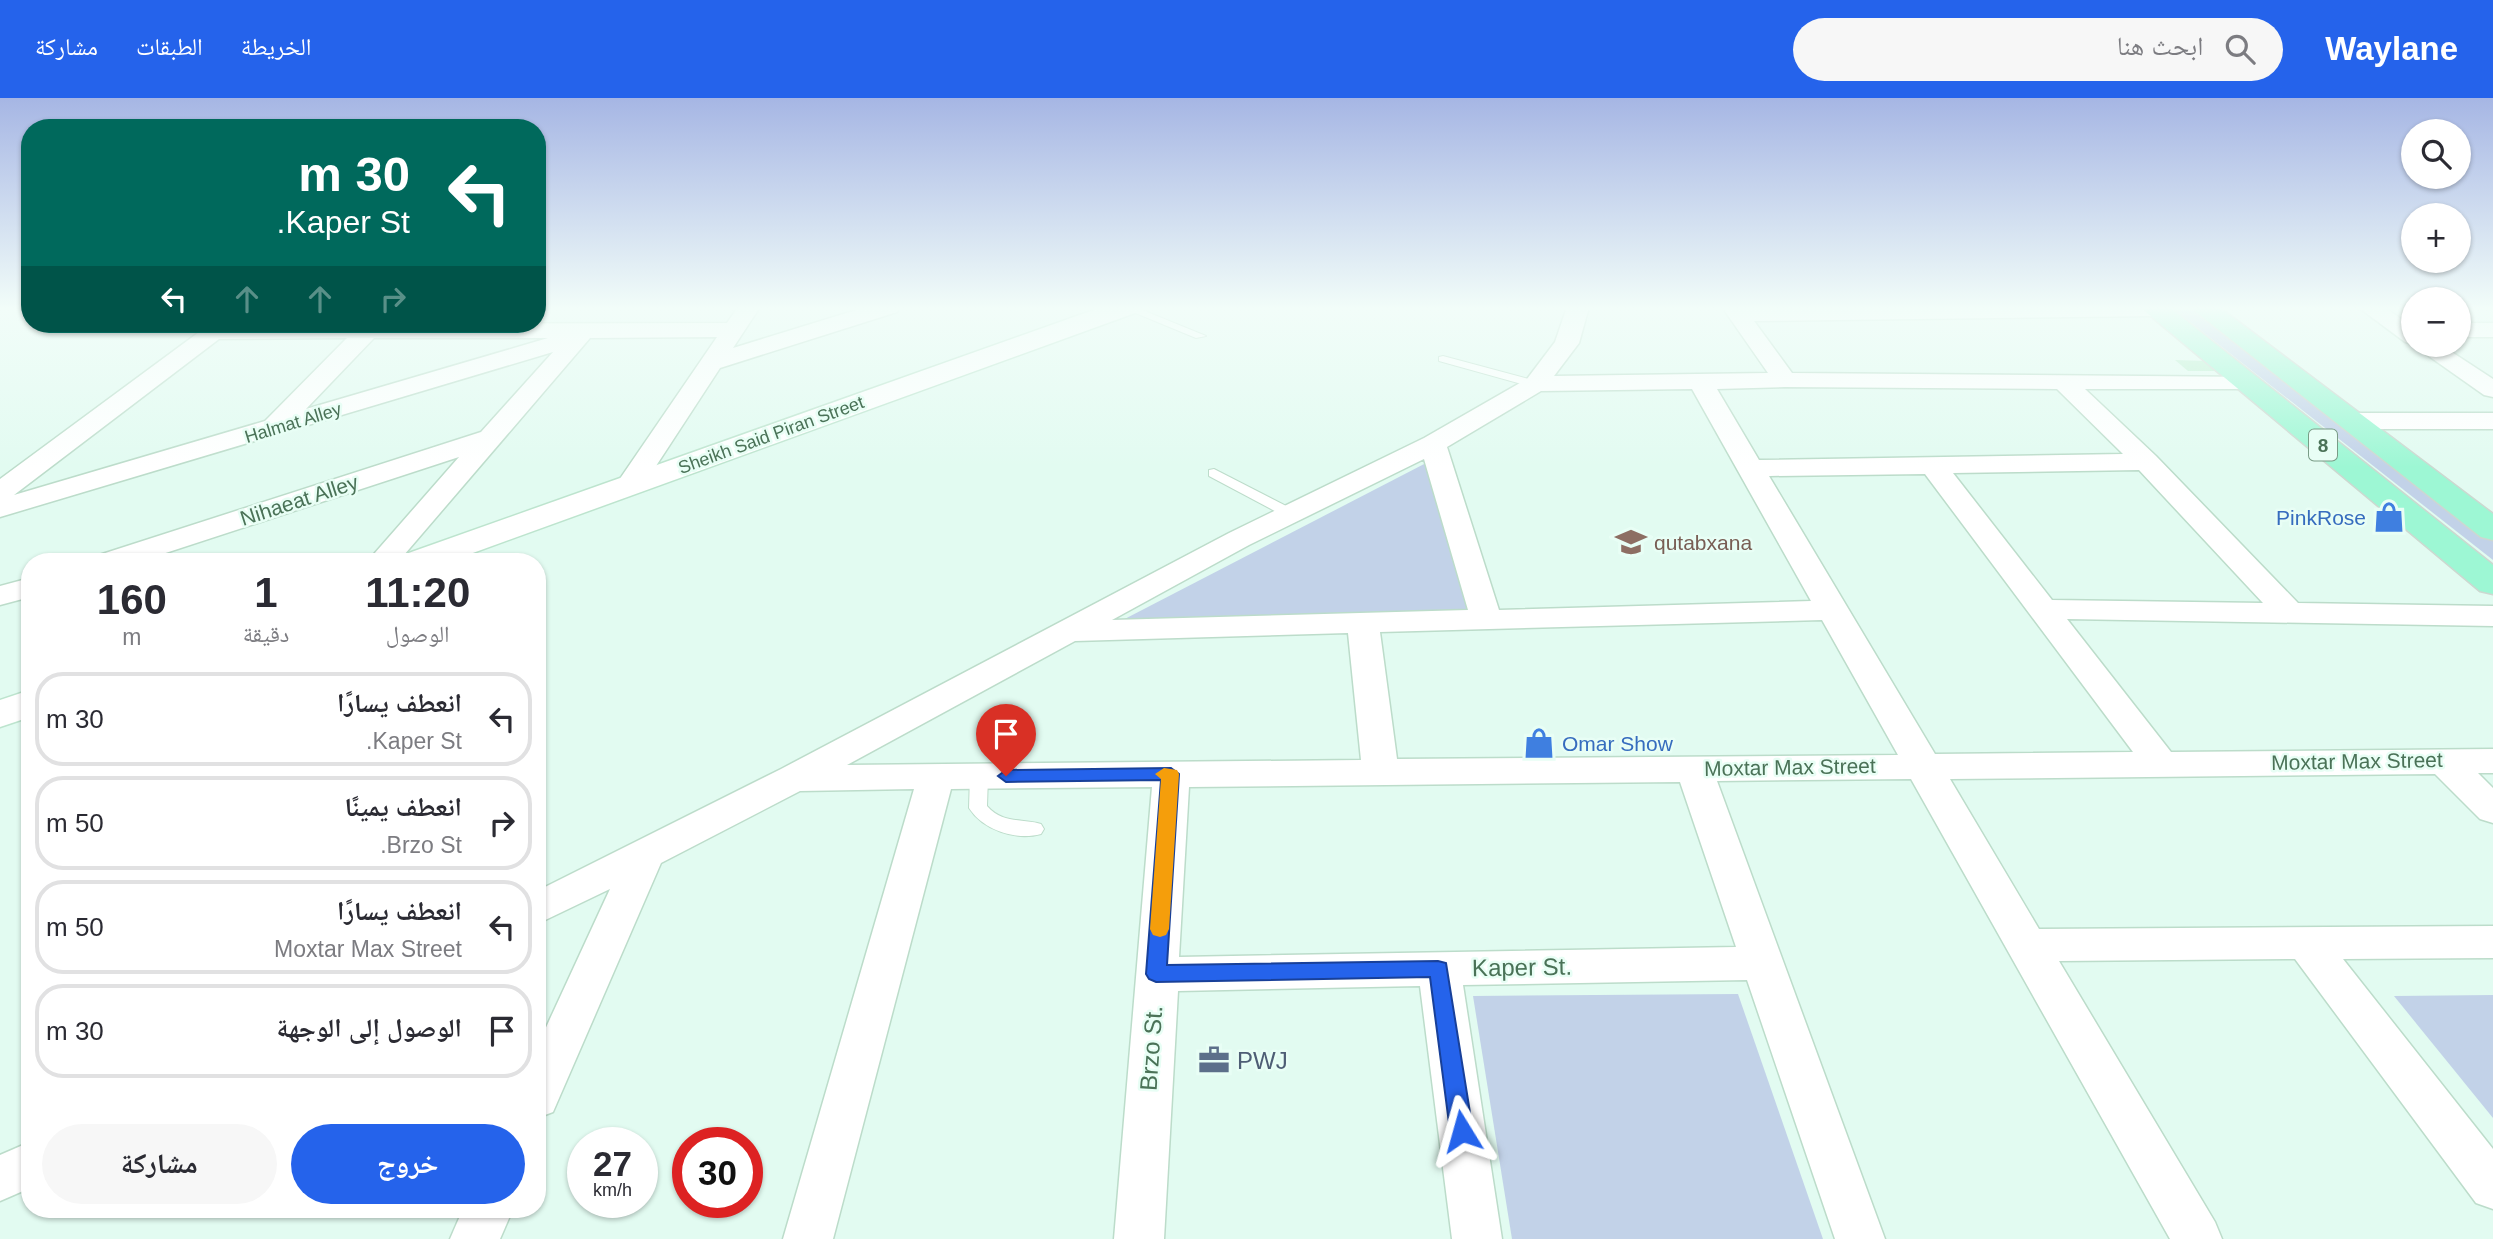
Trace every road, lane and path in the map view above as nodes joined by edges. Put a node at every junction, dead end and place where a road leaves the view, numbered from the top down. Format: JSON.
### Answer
{"nodes":[{"id":1,"x":176,"y":360,"type":"edge"},
{"id":2,"x":340,"y":360,"type":"edge"},
{"id":3,"x":499,"y":360,"type":"edge"},
{"id":4,"x":558,"y":360,"type":"edge"},
{"id":5,"x":713,"y":360,"type":"edge"},
{"id":6,"x":720,"y":360,"type":"edge"},
{"id":7,"x":978,"y":360,"type":"edge"},
{"id":8,"x":1448,"y":360,"type":"edge"},
{"id":9,"x":1554,"y":360,"type":"edge"},
{"id":10,"x":1771,"y":360,"type":"edge"},
{"id":11,"x":2219,"y":360,"type":"edge"},
{"id":12,"x":2272,"y":360,"type":"edge"},
{"id":13,"x":2448,"y":360,"type":"edge"},
{"id":14,"x":711,"y":363,"type":"junction"},
{"id":15,"x":1785,"y":380,"type":"junction"},
{"id":16,"x":1700,"y":381,"type":"junction"},
{"id":17,"x":2063,"y":381,"type":"junction"},
{"id":18,"x":2246,"y":382,"type":"junction"},
{"id":19,"x":1536,"y":384,"type":"junction"},
{"id":20,"x":2493,"y":390,"type":"edge"},
{"id":21,"x":2351,"y":421,"type":"junction"},
{"id":22,"x":2493,"y":421,"type":"edge"},
{"id":23,"x":273,"y":429,"type":"junction"},
{"id":24,"x":490,"y":438,"type":"junction"},
{"id":25,"x":1433,"y":444,"type":"junction"},
{"id":26,"x":2146,"y":462,"type":"junction"},
{"id":27,"x":1933,"y":465,"type":"junction"},
{"id":28,"x":1751,"y":468,"type":"junction"},
{"id":29,"x":1214,"y":473,"type":"dead end"},
{"id":30,"x":629,"y":486,"type":"junction"},
{"id":31,"x":0,"y":492,"type":"edge"},
{"id":32,"x":0,"y":508,"type":"edge"},
{"id":33,"x":1291,"y":513,"type":"junction"},
{"id":34,"x":2490,"y":525,"type":"edge"},
{"id":35,"x":135,"y":553,"type":"edge"},
{"id":36,"x":390,"y":553,"type":"edge"},
{"id":37,"x":440,"y":553,"type":"edge"},
{"id":38,"x":2493,"y":583,"type":"edge"},
{"id":39,"x":21,"y":590,"type":"edge"},
{"id":40,"x":0,"y":596,"type":"edge"},
{"id":41,"x":2042,"y":609,"type":"junction"},
{"id":42,"x":1833,"y":610,"type":"junction"},
{"id":43,"x":2290,"y":613,"type":"junction"},
{"id":44,"x":2493,"y":616,"type":"edge"},
{"id":45,"x":1486,"y":619,"type":"junction"},
{"id":46,"x":1363,"y":625,"type":"junction"},
{"id":47,"x":1066,"y":631,"type":"junction"},
{"id":48,"x":21,"y":706,"type":"edge"},
{"id":49,"x":0,"y":714,"type":"edge"},
{"id":50,"x":2443,"y":760,"type":"junction"},
{"id":51,"x":2493,"y":761,"type":"edge"},
{"id":52,"x":2160,"y":763,"type":"junction"},
{"id":53,"x":1923,"y":765,"type":"junction"},
{"id":54,"x":1694,"y":768,"type":"junction"},
{"id":55,"x":1380,"y":772,"type":"junction"},
{"id":56,"x":1171,"y":774,"type":"junction"},
{"id":57,"x":979,"y":776,"type":"junction"},
{"id":58,"x":936,"y":777,"type":"junction"},
{"id":59,"x":794,"y":778,"type":"junction"},
{"id":60,"x":2493,"y":810,"type":"edge"},
{"id":61,"x":1035,"y":829,"type":"dead end"},
{"id":62,"x":645,"y":855,"type":"junction"},
{"id":63,"x":546,"y":904,"type":"edge"},
{"id":64,"x":2493,"y":942,"type":"edge"},
{"id":65,"x":2306,"y":943,"type":"junction"},
{"id":66,"x":2027,"y":945,"type":"junction"},
{"id":67,"x":1761,"y":963,"type":"junction"},
{"id":68,"x":1438,"y":969,"type":"junction"},
{"id":69,"x":1156,"y":974,"type":"junction"},
{"id":70,"x":546,"y":1078,"type":"edge"},
{"id":71,"x":21,"y":1168,"type":"edge"},
{"id":72,"x":0,"y":1179,"type":"edge"},
{"id":73,"x":2493,"y":1187,"type":"edge"},
{"id":74,"x":484,"y":1218,"type":"edge"},
{"id":75,"x":475,"y":1239,"type":"edge"},
{"id":76,"x":808,"y":1239,"type":"edge"},
{"id":77,"x":1139,"y":1239,"type":"edge"},
{"id":78,"x":1477,"y":1239,"type":"edge"},
{"id":79,"x":1860,"y":1239,"type":"edge"},
{"id":80,"x":2197,"y":1239,"type":"edge"}],
"edges":[{"from":1,"to":31,"type":"street"},
{"from":2,"to":23,"type":"street"},
{"from":3,"to":23,"type":"street","name":"Halmat Alley"},
{"from":4,"to":24,"type":"street"},
{"from":5,"to":14,"type":"street"},
{"from":6,"to":14,"type":"street"},
{"from":7,"to":30,"type":"street","name":"Sheikh Said Piran Street"},
{"from":8,"to":19,"type":"lane"},
{"from":9,"to":19,"type":"street"},
{"from":10,"to":15,"type":"street"},
{"from":11,"to":18,"type":"main road","number":"8"},
{"from":12,"to":21,"type":"main road","number":"8"},
{"from":13,"to":20,"type":"street"},
{"from":14,"to":30,"type":"street"},
{"from":15,"to":16,"type":"street"},
{"from":15,"to":17,"type":"street"},
{"from":16,"to":19,"type":"street"},
{"from":16,"to":28,"type":"street"},
{"from":17,"to":18,"type":"street"},
{"from":17,"to":26,"type":"street"},
{"from":18,"to":38,"type":"main road","number":"8"},
{"from":19,"to":25,"type":"street"},
{"from":21,"to":22,"type":"street"},
{"from":21,"to":34,"type":"main road","number":"8"},
{"from":23,"to":32,"type":"street","name":"Halmat Alley"},
{"from":24,"to":35,"type":"street","name":"Nihaeat Alley"},
{"from":24,"to":36,"type":"street"},
{"from":25,"to":33,"type":"street"},
{"from":25,"to":45,"type":"street"},
{"from":26,"to":27,"type":"street"},
{"from":26,"to":43,"type":"street"},
{"from":27,"to":28,"type":"street"},
{"from":27,"to":41,"type":"street"},
{"from":28,"to":42,"type":"street"},
{"from":29,"to":33,"type":"lane"},
{"from":30,"to":37,"type":"street","name":"Sheikh Said Piran Street"},
{"from":33,"to":47,"type":"street"},
{"from":39,"to":40,"type":"street"},
{"from":41,"to":43,"type":"street"},
{"from":41,"to":52,"type":"street"},
{"from":42,"to":45,"type":"street"},
{"from":42,"to":53,"type":"street"},
{"from":43,"to":44,"type":"street"},
{"from":45,"to":46,"type":"street"},
{"from":46,"to":47,"type":"street"},
{"from":46,"to":55,"type":"street"},
{"from":47,"to":59,"type":"street"},
{"from":48,"to":49,"type":"street"},
{"from":50,"to":51,"type":"street","name":"Moxtar Max Street"},
{"from":50,"to":52,"type":"street","name":"Moxtar Max Street"},
{"from":50,"to":60,"type":"street"},
{"from":52,"to":53,"type":"street","name":"Moxtar Max Street"},
{"from":53,"to":54,"type":"street","name":"Moxtar Max Street"},
{"from":53,"to":66,"type":"street"},
{"from":54,"to":55,"type":"street","name":"Moxtar Max Street"},
{"from":54,"to":67,"type":"street"},
{"from":55,"to":56,"type":"street","name":"Moxtar Max Street"},
{"from":56,"to":57,"type":"street","name":"Moxtar Max Street"},
{"from":56,"to":69,"type":"street","name":"Brzo St."},
{"from":57,"to":58,"type":"street","name":"Moxtar Max Street"},
{"from":57,"to":61,"type":"lane"},
{"from":58,"to":59,"type":"street","name":"Moxtar Max Street"},
{"from":58,"to":76,"type":"street"},
{"from":59,"to":62,"type":"street"},
{"from":62,"to":63,"type":"street"},
{"from":62,"to":70,"type":"street"},
{"from":64,"to":65,"type":"street"},
{"from":65,"to":66,"type":"street"},
{"from":65,"to":73,"type":"street"},
{"from":66,"to":80,"type":"street"},
{"from":67,"to":68,"type":"street","name":"Kaper St."},
{"from":67,"to":79,"type":"street"},
{"from":68,"to":69,"type":"street","name":"Kaper St."},
{"from":68,"to":78,"type":"street"},
{"from":69,"to":77,"type":"street","name":"Brzo St."},
{"from":71,"to":72,"type":"street"},
{"from":74,"to":75,"type":"street"}]}
